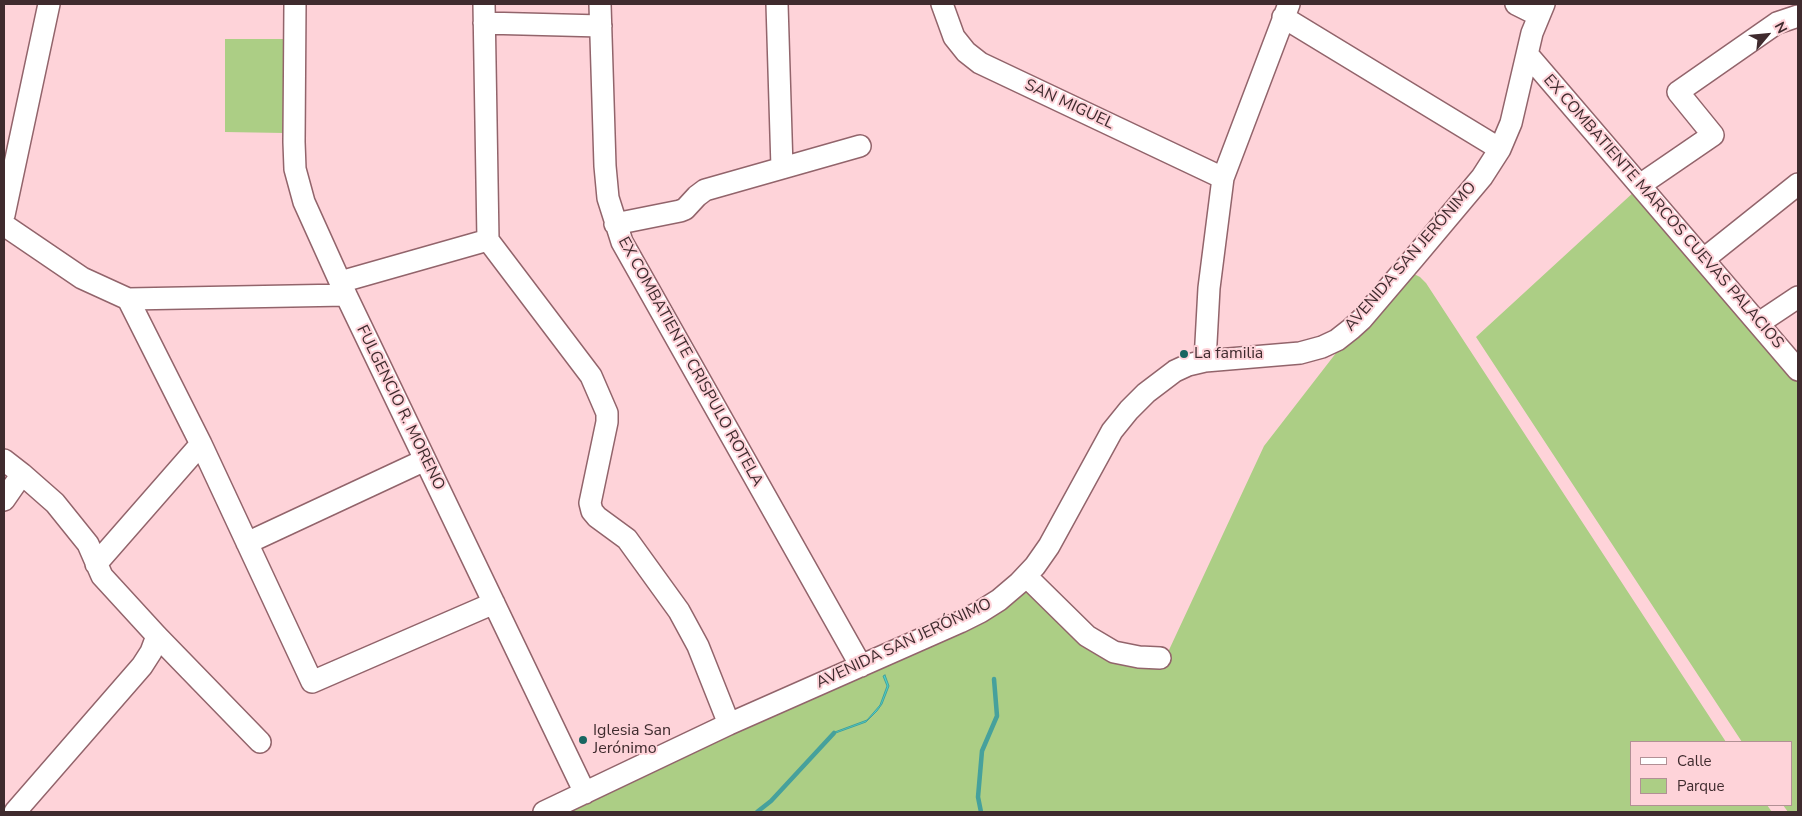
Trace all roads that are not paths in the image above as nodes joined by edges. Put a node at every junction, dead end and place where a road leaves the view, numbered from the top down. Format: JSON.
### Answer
{"nodes":[{"id":1,"x":49,"y":4,"type":"edge"},
{"id":2,"x":295,"y":4,"type":"edge"},
{"id":3,"x":600,"y":4,"type":"edge"},
{"id":4,"x":777,"y":4,"type":"edge"},
{"id":5,"x":942,"y":4,"type":"edge"},
{"id":6,"x":1516,"y":4,"type":"edge"},
{"id":7,"x":1541,"y":9,"type":"edge"},
{"id":8,"x":1286,"y":11,"type":"edge"},
{"id":9,"x":484,"y":13,"type":"edge"},
{"id":10,"x":1798,"y":16,"type":"edge"},
{"id":11,"x":601,"y":26,"type":"junction"},
{"id":12,"x":1528,"y":55,"type":"junction"},
{"id":13,"x":860,"y":146,"type":"dead end"},
{"id":14,"x":1500,"y":149,"type":"junction"},
{"id":15,"x":782,"y":168,"type":"junction"},
{"id":16,"x":1223,"y":178,"type":"junction"},
{"id":17,"x":1798,"y":184,"type":"edge"},
{"id":18,"x":1640,"y":185,"type":"junction"},
{"id":19,"x":4,"y":215,"type":"edge"},
{"id":20,"x":615,"y":224,"type":"junction"},
{"id":21,"x":4,"y":225,"type":"edge"},
{"id":22,"x":488,"y":240,"type":"junction"},
{"id":23,"x":1704,"y":259,"type":"junction"},
{"id":24,"x":343,"y":288,"type":"junction"},
{"id":25,"x":1798,"y":297,"type":"edge"},
{"id":26,"x":128,"y":299,"type":"junction"},
{"id":27,"x":1759,"y":323,"type":"junction"},
{"id":28,"x":1205,"y":361,"type":"junction"},
{"id":29,"x":1798,"y":370,"type":"edge"},
{"id":30,"x":201,"y":444,"type":"junction"},
{"id":31,"x":4,"y":460,"type":"edge"},
{"id":32,"x":425,"y":460,"type":"junction"},
{"id":33,"x":22,"y":474,"type":"junction"},
{"id":34,"x":4,"y":500,"type":"edge"},
{"id":35,"x":247,"y":543,"type":"junction"},
{"id":36,"x":96,"y":564,"type":"junction"},
{"id":37,"x":1026,"y":576,"type":"junction"},
{"id":38,"x":494,"y":603,"type":"junction"},
{"id":39,"x":157,"y":636,"type":"junction"},
{"id":40,"x":1160,"y":658,"type":"dead end"},
{"id":41,"x":861,"y":666,"type":"junction"},
{"id":42,"x":729,"y":724,"type":"junction"},
{"id":43,"x":260,"y":742,"type":"dead end"},
{"id":44,"x":585,"y":793,"type":"junction"},
{"id":45,"x":15,"y":812,"type":"edge"},
{"id":46,"x":544,"y":812,"type":"edge"}],
"edges":[{"from":1,"to":19,"type":"street"},
{"from":2,"to":24,"type":"street","name":"FULGENCIO R. MORENO"},
{"from":3,"to":11,"type":"street","name":"EX COMBATIENTE CRISPULO ROTELA"},
{"from":4,"to":15,"type":"street"},
{"from":5,"to":16,"type":"street","name":"SAN MIGUEL"},
{"from":6,"to":7,"type":"street"},
{"from":7,"to":12,"type":"street","name":"AVENIDA SAN JERÓNIMO"},
{"from":8,"to":14,"type":"street"},
{"from":8,"to":16,"type":"street"},
{"from":9,"to":11,"type":"street"},
{"from":9,"to":22,"type":"street"},
{"from":10,"to":18,"type":"street"},
{"from":11,"to":20,"type":"street","name":"EX COMBATIENTE CRISPULO ROTELA"},
{"from":12,"to":14,"type":"street","name":"AVENIDA SAN JERÓNIMO"},
{"from":12,"to":18,"type":"street","name":"EX COMBATIENTE MARCOS CUEVAS PALACIOS"},
{"from":13,"to":15,"type":"street"},
{"from":14,"to":28,"type":"street","name":"AVENIDA SAN JERÓNIMO"},
{"from":15,"to":20,"type":"street"},
{"from":16,"to":28,"type":"street"},
{"from":17,"to":23,"type":"street"},
{"from":18,"to":23,"type":"street","name":"EX COMBATIENTE MARCOS CUEVAS PALACIOS"},
{"from":20,"to":41,"type":"street","name":"EX COMBATIENTE CRISPULO ROTELA"},
{"from":21,"to":26,"type":"street"},
{"from":22,"to":24,"type":"street"},
{"from":22,"to":42,"type":"street"},
{"from":23,"to":27,"type":"street","name":"EX COMBATIENTE MARCOS CUEVAS PALACIOS"},
{"from":24,"to":26,"type":"street"},
{"from":24,"to":32,"type":"street","name":"FULGENCIO R. MORENO"},
{"from":25,"to":27,"type":"street"},
{"from":26,"to":30,"type":"street"},
{"from":27,"to":29,"type":"street","name":"EX COMBATIENTE MARCOS CUEVAS PALACIOS"},
{"from":28,"to":37,"type":"street","name":"AVENIDA SAN JERÓNIMO"},
{"from":30,"to":35,"type":"street"},
{"from":30,"to":36,"type":"street"},
{"from":31,"to":33,"type":"street"},
{"from":32,"to":35,"type":"street"},
{"from":32,"to":38,"type":"street","name":"FULGENCIO R. MORENO"},
{"from":33,"to":34,"type":"street"},
{"from":33,"to":36,"type":"street"},
{"from":35,"to":38,"type":"street"},
{"from":36,"to":39,"type":"street"},
{"from":37,"to":40,"type":"street"},
{"from":37,"to":41,"type":"street","name":"AVENIDA SAN JERÓNIMO"},
{"from":38,"to":44,"type":"street","name":"FULGENCIO R. MORENO"},
{"from":39,"to":43,"type":"street"},
{"from":39,"to":45,"type":"street"},
{"from":41,"to":42,"type":"street","name":"AVENIDA SAN JERÓNIMO"},
{"from":42,"to":44,"type":"street","name":"AVENIDA SAN JERÓNIMO"},
{"from":44,"to":46,"type":"street","name":"AVENIDA SAN JERÓNIMO"}]}
